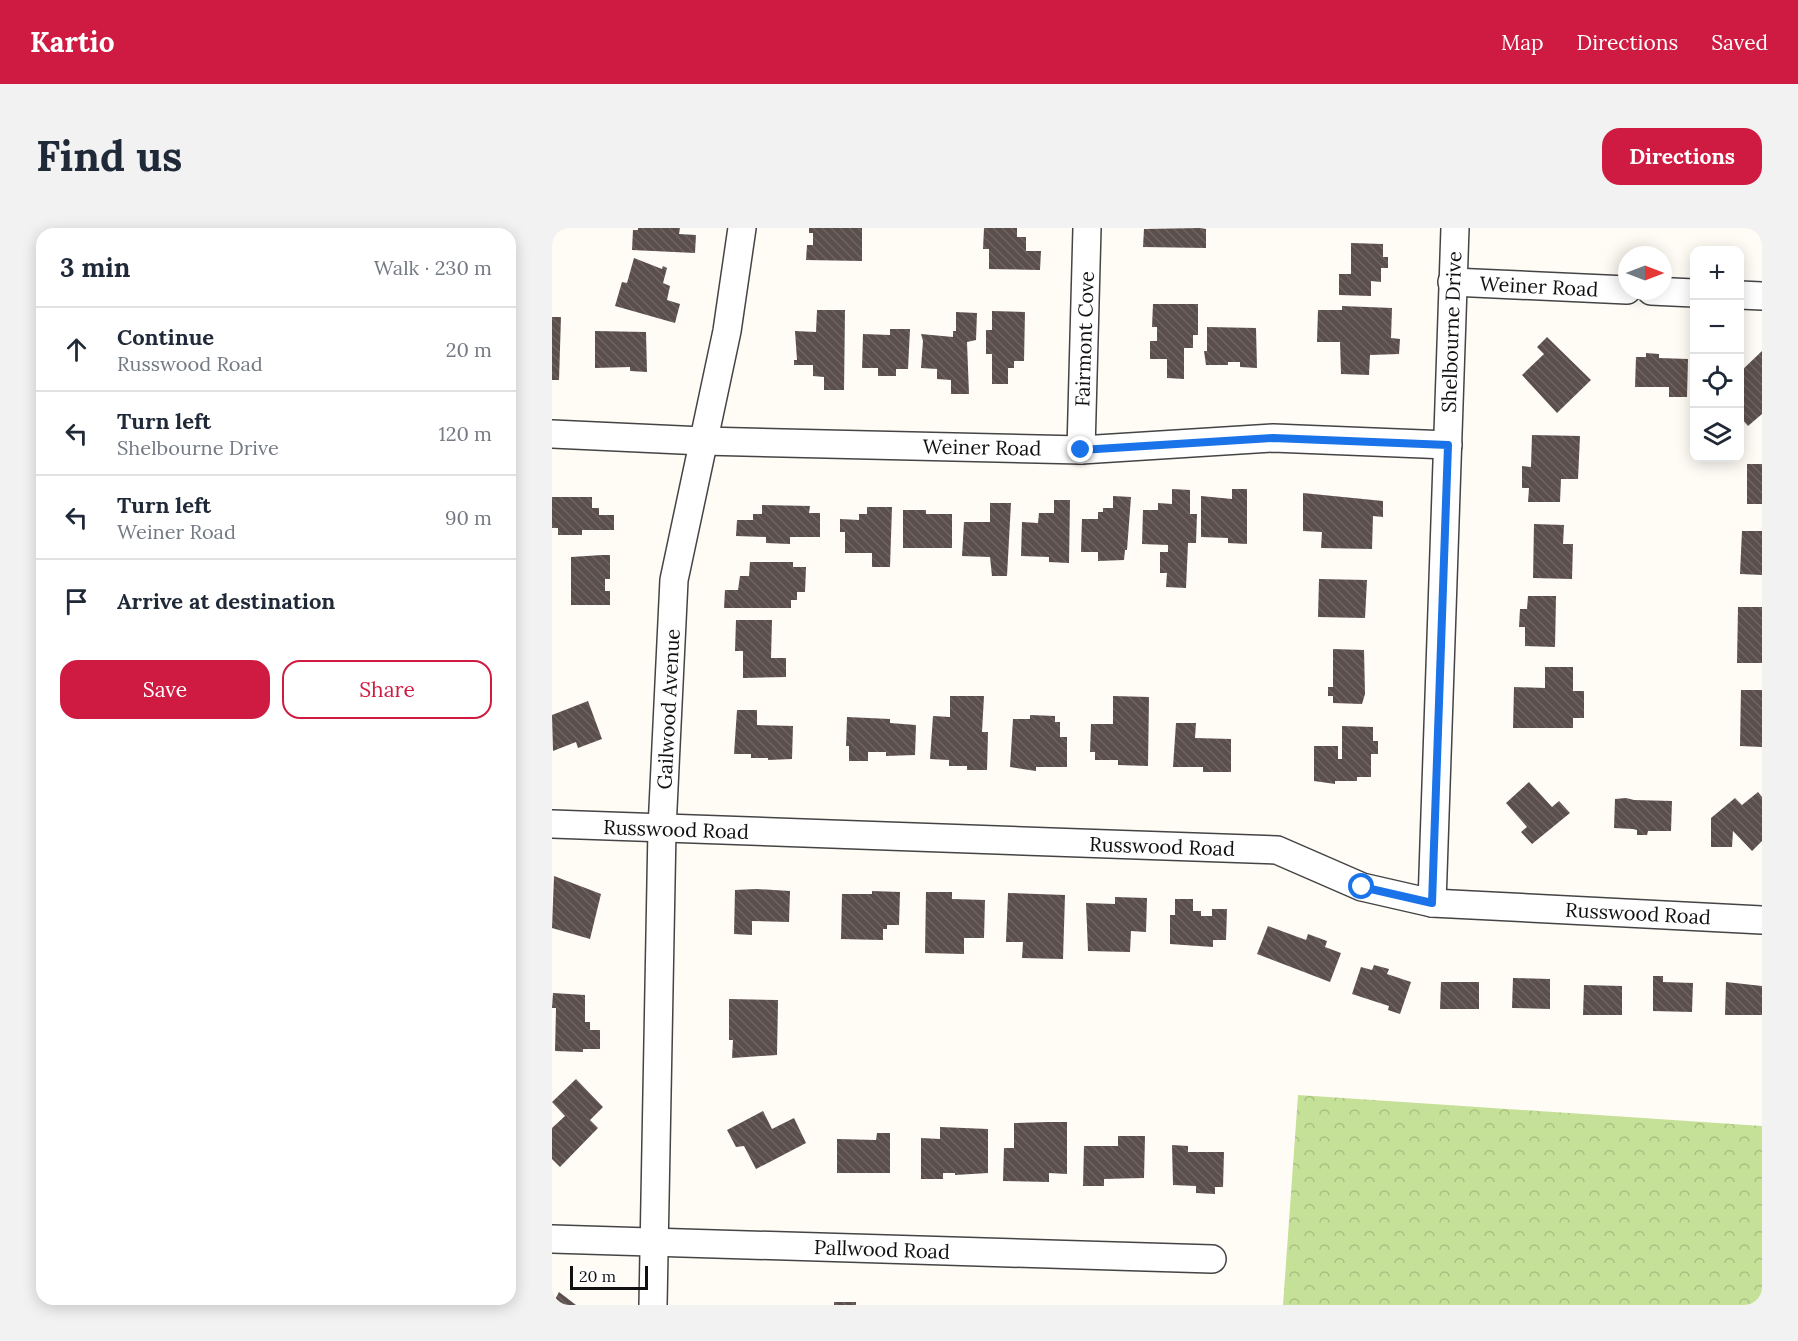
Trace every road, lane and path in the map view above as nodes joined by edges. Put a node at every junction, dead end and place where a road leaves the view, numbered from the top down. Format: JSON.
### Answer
{"nodes":[{"id":1,"x":742,"y":228,"type":"edge"},
{"id":2,"x":1087,"y":228,"type":"edge"},
{"id":3,"x":1455,"y":228,"type":"edge"},
{"id":4,"x":1452,"y":282,"type":"junction"},
{"id":5,"x":1618,"y":290,"type":"edge"},
{"id":6,"x":1672,"y":292,"type":"edge"},
{"id":7,"x":1690,"y":293,"type":"edge"},
{"id":8,"x":1744,"y":295,"type":"edge"},
{"id":9,"x":1762,"y":296,"type":"edge"},
{"id":10,"x":552,"y":434,"type":"edge"},
{"id":11,"x":703,"y":441,"type":"junction"},
{"id":12,"x":1448,"y":445,"type":"junction"},
{"id":13,"x":1081,"y":450,"type":"junction"},
{"id":14,"x":552,"y":824,"type":"edge"},
{"id":15,"x":662,"y":829,"type":"junction"},
{"id":16,"x":1432,"y":903,"type":"junction"},
{"id":17,"x":1762,"y":920,"type":"edge"},
{"id":18,"x":552,"y":1239,"type":"edge"},
{"id":19,"x":654,"y":1242,"type":"junction"},
{"id":20,"x":1212,"y":1258,"type":"dead end"},
{"id":21,"x":653,"y":1305,"type":"edge"}],
"edges":[{"from":1,"to":11,"type":"street","name":"Gailwood Avenue"},
{"from":2,"to":13,"type":"street","name":"Fairmont Cove"},
{"from":3,"to":4,"type":"street","name":"Shelbourne Drive"},
{"from":4,"to":5,"type":"street","name":"Weiner Road"},
{"from":4,"to":12,"type":"street","name":"Shelbourne Drive"},
{"from":6,"to":7,"type":"street"},
{"from":8,"to":9,"type":"street"},
{"from":10,"to":11,"type":"street","name":"Weiner Road"},
{"from":11,"to":13,"type":"street","name":"Weiner Road"},
{"from":11,"to":15,"type":"street","name":"Gailwood Avenue"},
{"from":12,"to":13,"type":"street","name":"Weiner Road"},
{"from":12,"to":16,"type":"street","name":"Shelbourne Drive"},
{"from":14,"to":15,"type":"street","name":"Russwood Road"},
{"from":15,"to":16,"type":"street","name":"Russwood Road"},
{"from":15,"to":19,"type":"street","name":"Gailwood Avenue"},
{"from":16,"to":17,"type":"street","name":"Russwood Road"},
{"from":18,"to":19,"type":"street","name":"Pallwood Road"},
{"from":19,"to":20,"type":"street","name":"Pallwood Road"},
{"from":19,"to":21,"type":"street","name":"Gailwood Avenue"}]}
